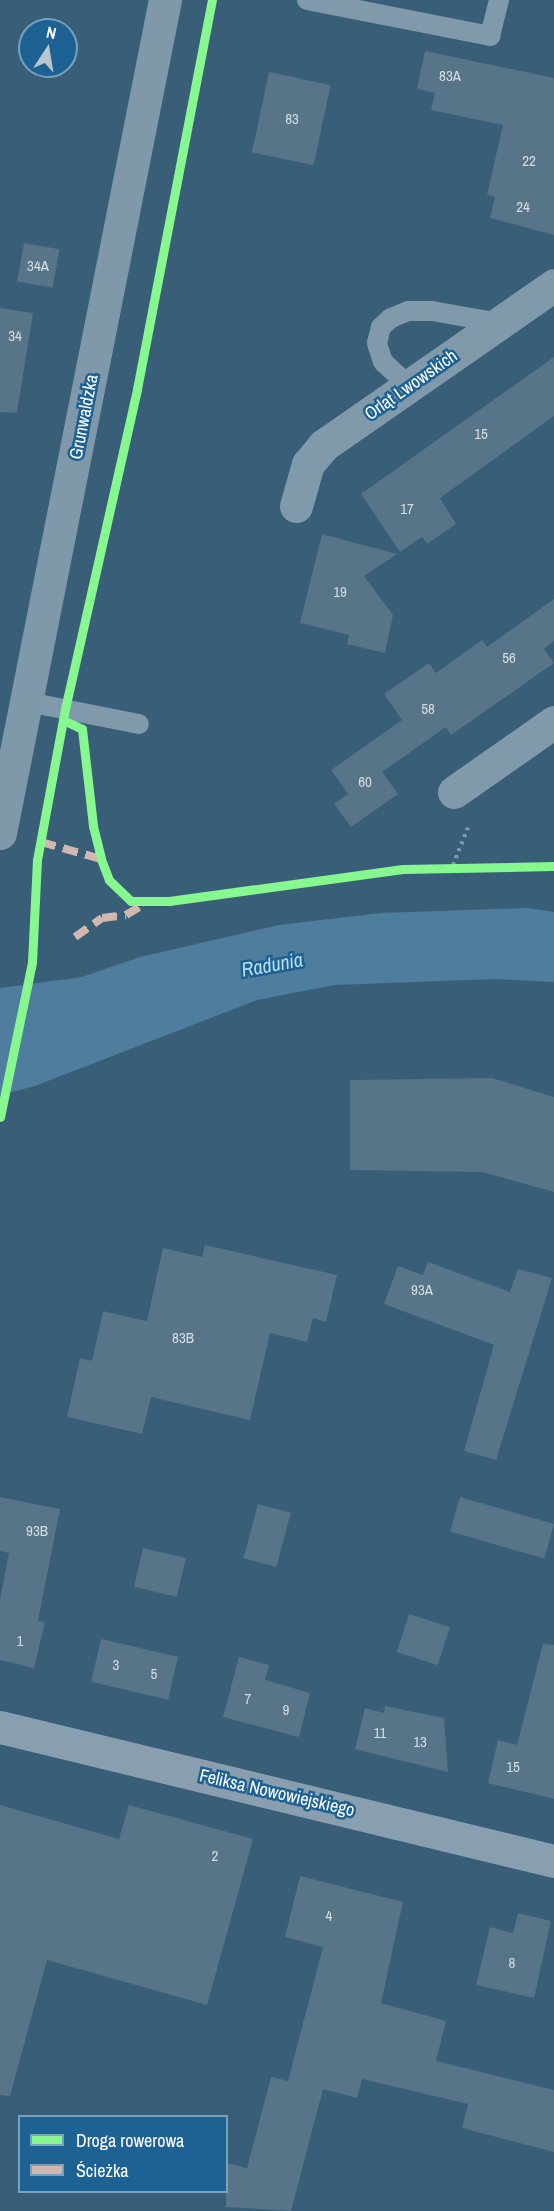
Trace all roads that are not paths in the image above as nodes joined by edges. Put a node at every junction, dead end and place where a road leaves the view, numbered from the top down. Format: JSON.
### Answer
{"nodes":[{"id":1,"x":165,"y":0,"type":"edge"},
{"id":2,"x":307,"y":0,"type":"edge"},
{"id":3,"x":499,"y":0,"type":"edge"},
{"id":4,"x":554,"y":285,"type":"edge"},
{"id":5,"x":500,"y":323,"type":"junction"},
{"id":6,"x":409,"y":386,"type":"junction"},
{"id":7,"x":296,"y":506,"type":"dead end"},
{"id":8,"x":28,"y":702,"type":"junction"},
{"id":9,"x":554,"y":722,"type":"edge"},
{"id":10,"x":139,"y":724,"type":"dead end"},
{"id":11,"x":454,"y":792,"type":"dead end"},
{"id":12,"x":0,"y":833,"type":"edge"},
{"id":13,"x":0,"y":1727,"type":"edge"},
{"id":14,"x":554,"y":1861,"type":"edge"}],
"edges":[{"from":1,"to":8,"type":"main road","name":"Grunwaldzka"},
{"from":2,"to":3,"type":"lane"},
{"from":4,"to":5,"type":"street","name":"Orląt Lwowskich"},
{"from":5,"to":6,"type":"street","name":"Orląt Lwowskich"},
{"from":5,"to":6,"type":"lane"},
{"from":6,"to":7,"type":"street","name":"Orląt Lwowskich"},
{"from":8,"to":10,"type":"lane"},
{"from":8,"to":12,"type":"main road","name":"Grunwaldzka"},
{"from":9,"to":11,"type":"street"},
{"from":13,"to":14,"type":"street","name":"Feliksa Nowowiejskiego"}]}
